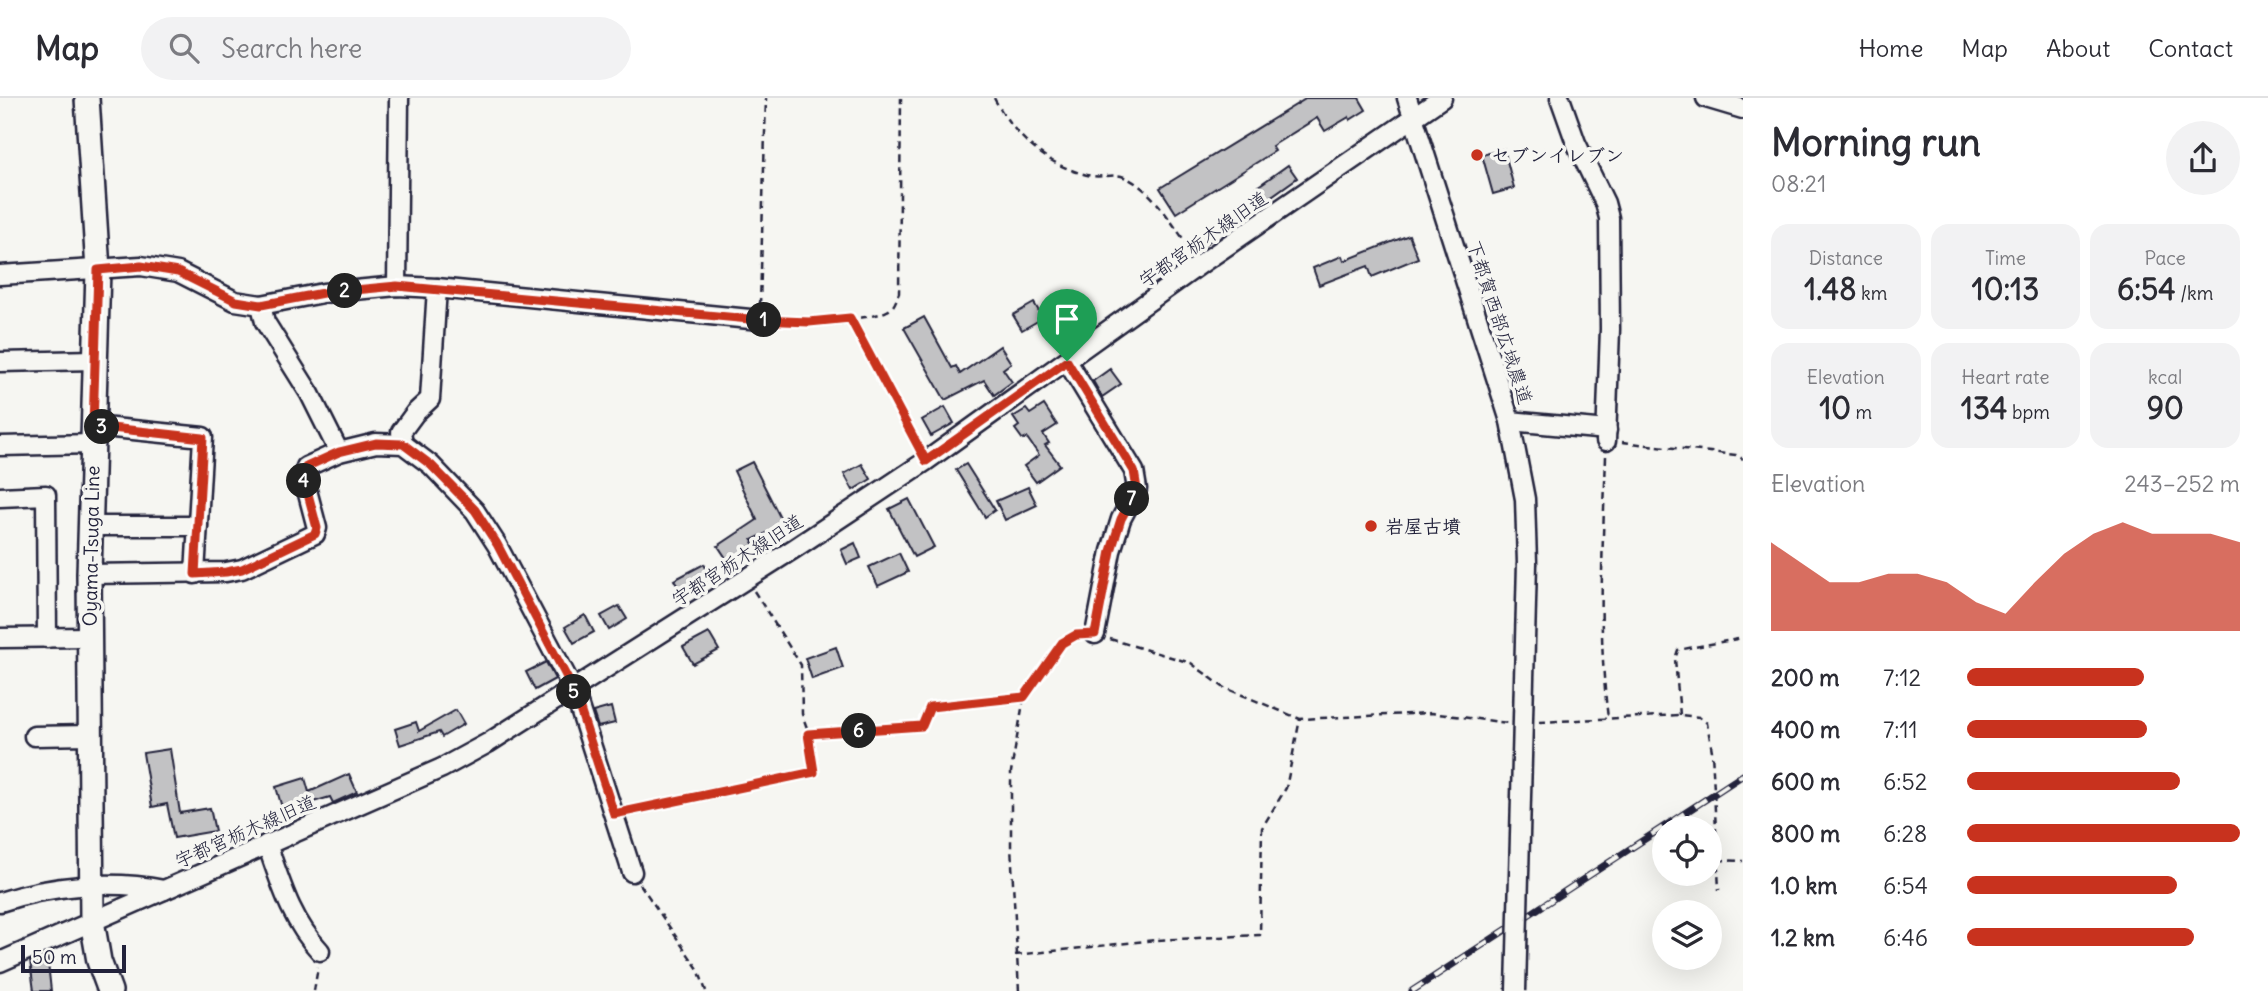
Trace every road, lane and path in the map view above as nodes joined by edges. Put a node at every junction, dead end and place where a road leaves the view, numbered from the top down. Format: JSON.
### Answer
{"nodes":[{"id":1,"x":88,"y":98,"type":"edge"},
{"id":2,"x":399,"y":98,"type":"edge"},
{"id":3,"x":765,"y":98,"type":"edge"},
{"id":4,"x":901,"y":98,"type":"edge"},
{"id":5,"x":994,"y":98,"type":"edge"},
{"id":6,"x":1407,"y":98,"type":"edge"},
{"id":7,"x":1442,"y":98,"type":"edge"},
{"id":8,"x":1560,"y":98,"type":"edge"},
{"id":9,"x":1706,"y":98,"type":"edge"},
{"id":10,"x":1743,"y":109,"type":"edge"},
{"id":11,"x":1413,"y":119,"type":"junction"},
{"id":12,"x":1202,"y":263,"type":"junction"},
{"id":13,"x":98,"y":270,"type":"junction"},
{"id":14,"x":0,"y":275,"type":"edge"},
{"id":15,"x":397,"y":286,"type":"junction"},
{"id":16,"x":437,"y":288,"type":"junction"},
{"id":17,"x":261,"y":305,"type":"junction"},
{"id":18,"x":850,"y":318,"type":"junction"},
{"id":19,"x":760,"y":320,"type":"junction"},
{"id":20,"x":95,"y":360,"type":"junction"},
{"id":21,"x":1067,"y":361,"type":"junction"},
{"id":22,"x":0,"y":362,"type":"edge"},
{"id":23,"x":1510,"y":421,"type":"junction"},
{"id":24,"x":93,"y":435,"type":"junction"},
{"id":25,"x":1607,"y":435,"type":"junction"},
{"id":26,"x":403,"y":444,"type":"junction"},
{"id":27,"x":0,"y":446,"type":"edge"},
{"id":28,"x":339,"y":452,"type":"junction"},
{"id":29,"x":1743,"y":459,"type":"edge"},
{"id":30,"x":926,"y":461,"type":"junction"},
{"id":31,"x":0,"y":497,"type":"edge"},
{"id":32,"x":90,"y":526,"type":"junction"},
{"id":33,"x":198,"y":526,"type":"junction"},
{"id":34,"x":89,"y":574,"type":"junction"},
{"id":35,"x":195,"y":574,"type":"junction"},
{"id":36,"x":747,"y":579,"type":"junction"},
{"id":37,"x":1095,"y":634,"type":"junction"},
{"id":38,"x":90,"y":637,"type":"junction"},
{"id":39,"x":0,"y":638,"type":"edge"},
{"id":40,"x":47,"y":638,"type":"junction"},
{"id":41,"x":1743,"y":638,"type":"edge"},
{"id":42,"x":574,"y":691,"type":"junction"},
{"id":43,"x":1024,"y":697,"type":"junction"},
{"id":44,"x":1680,"y":715,"type":"junction"},
{"id":45,"x":1300,"y":719,"type":"junction"},
{"id":46,"x":1608,"y":720,"type":"junction"},
{"id":47,"x":1517,"y":723,"type":"dead end"},
{"id":48,"x":1530,"y":723,"type":"dead end"},
{"id":49,"x":808,"y":734,"type":"junction"},
{"id":50,"x":90,"y":735,"type":"junction"},
{"id":51,"x":34,"y":736,"type":"dead end"},
{"id":52,"x":614,"y":814,"type":"junction"},
{"id":53,"x":1714,"y":816,"type":"edge"},
{"id":54,"x":267,"y":844,"type":"junction"},
{"id":55,"x":1722,"y":860,"type":"edge"},
{"id":56,"x":1743,"y":861,"type":"edge"},
{"id":57,"x":632,"y":872,"type":"joint"},
{"id":58,"x":92,"y":886,"type":"junction"},
{"id":59,"x":1719,"y":886,"type":"edge"},
{"id":60,"x":164,"y":890,"type":"junction"},
{"id":61,"x":1719,"y":890,"type":"dead end"},
{"id":62,"x":0,"y":902,"type":"edge"},
{"id":63,"x":92,"y":921,"type":"junction"},
{"id":64,"x":320,"y":951,"type":"joint"},
{"id":65,"x":1015,"y":955,"type":"junction"},
{"id":66,"x":0,"y":962,"type":"edge"},
{"id":67,"x":110,"y":991,"type":"edge"},
{"id":68,"x":314,"y":991,"type":"edge"},
{"id":69,"x":706,"y":991,"type":"edge"},
{"id":70,"x":1019,"y":991,"type":"edge"},
{"id":71,"x":1516,"y":991,"type":"edge"}],
"edges":[{"from":1,"to":13,"type":"main road","name":"Oyama-Tsuga Line"},
{"from":2,"to":15,"type":"street"},
{"from":3,"to":19,"type":"path"},
{"from":4,"to":18,"type":"path"},
{"from":5,"to":12,"type":"path"},
{"from":6,"to":11,"type":"street","name":"下都賀西部広域農道"},
{"from":7,"to":11,"type":"street","name":"宇都宮栃木線旧道"},
{"from":8,"to":25,"type":"street"},
{"from":9,"to":10,"type":"street"},
{"from":11,"to":12,"type":"street","name":"宇都宮栃木線旧道"},
{"from":11,"to":23,"type":"street","name":"下都賀西部広域農道"},
{"from":12,"to":21,"type":"street","name":"宇都宮栃木線旧道"},
{"from":13,"to":14,"type":"street"},
{"from":13,"to":17,"type":"street"},
{"from":13,"to":20,"type":"main road","name":"Oyama-Tsuga Line"},
{"from":15,"to":16,"type":"street"},
{"from":15,"to":17,"type":"street"},
{"from":16,"to":19,"type":"street"},
{"from":16,"to":26,"type":"street"},
{"from":17,"to":28,"type":"street"},
{"from":18,"to":19,"type":"path"},
{"from":18,"to":30,"type":"path"},
{"from":20,"to":22,"type":"street"},
{"from":20,"to":24,"type":"main road","name":"Oyama-Tsuga Line"},
{"from":21,"to":30,"type":"street","name":"宇都宮栃木線旧道"},
{"from":21,"to":37,"type":"street"},
{"from":23,"to":25,"type":"street"},
{"from":23,"to":71,"type":"street","name":"下都賀西部広域農道","bridge":true},
{"from":24,"to":27,"type":"street"},
{"from":24,"to":32,"type":"main road","name":"Oyama-Tsuga Line"},
{"from":24,"to":33,"type":"street"},
{"from":25,"to":29,"type":"path"},
{"from":25,"to":46,"type":"path"},
{"from":26,"to":28,"type":"street"},
{"from":26,"to":42,"type":"street"},
{"from":28,"to":35,"type":"street"},
{"from":30,"to":36,"type":"street","name":"宇都宮栃木線旧道"},
{"from":31,"to":40,"type":"street"},
{"from":32,"to":33,"type":"street"},
{"from":32,"to":34,"type":"main road","name":"Oyama-Tsuga Line"},
{"from":33,"to":35,"type":"street"},
{"from":34,"to":35,"type":"street"},
{"from":34,"to":38,"type":"main road","name":"Oyama-Tsuga Line"},
{"from":36,"to":42,"type":"street","name":"宇都宮栃木線旧道"},
{"from":36,"to":49,"type":"path"},
{"from":37,"to":43,"type":"path"},
{"from":37,"to":45,"type":"path"},
{"from":38,"to":40,"type":"street"},
{"from":38,"to":50,"type":"main road","name":"Oyama-Tsuga Line"},
{"from":39,"to":40,"type":"street"},
{"from":41,"to":44,"type":"path"},
{"from":42,"to":52,"type":"street"},
{"from":42,"to":54,"type":"street","name":"宇都宮栃木線旧道"},
{"from":43,"to":49,"type":"path"},
{"from":43,"to":65,"type":"path"},
{"from":44,"to":46,"type":"path"},
{"from":44,"to":53,"type":"path"},
{"from":45,"to":47,"type":"path"},
{"from":45,"to":65,"type":"path"},
{"from":46,"to":48,"type":"path"},
{"from":49,"to":52,"type":"path"},
{"from":50,"to":51,"type":"street"},
{"from":50,"to":58,"type":"main road","name":"Oyama-Tsuga Line"},
{"from":52,"to":57,"type":"street"},
{"from":54,"to":60,"type":"street","name":"宇都宮栃木線旧道"},
{"from":54,"to":64,"type":"street"},
{"from":55,"to":56,"type":"path"},
{"from":57,"to":69,"type":"path"},
{"from":58,"to":60,"type":"street"},
{"from":58,"to":62,"type":"street"},
{"from":58,"to":63,"type":"main road","name":"Oyama-Tsuga Line"},
{"from":59,"to":61,"type":"path"},
{"from":60,"to":63,"type":"street","name":"宇都宮栃木線旧道"},
{"from":63,"to":66,"type":"street","name":"宇都宮栃木線旧道"},
{"from":63,"to":67,"type":"main road","name":"Oyama-Tsuga Line"},
{"from":64,"to":68,"type":"path"},
{"from":65,"to":70,"type":"path"}]}
